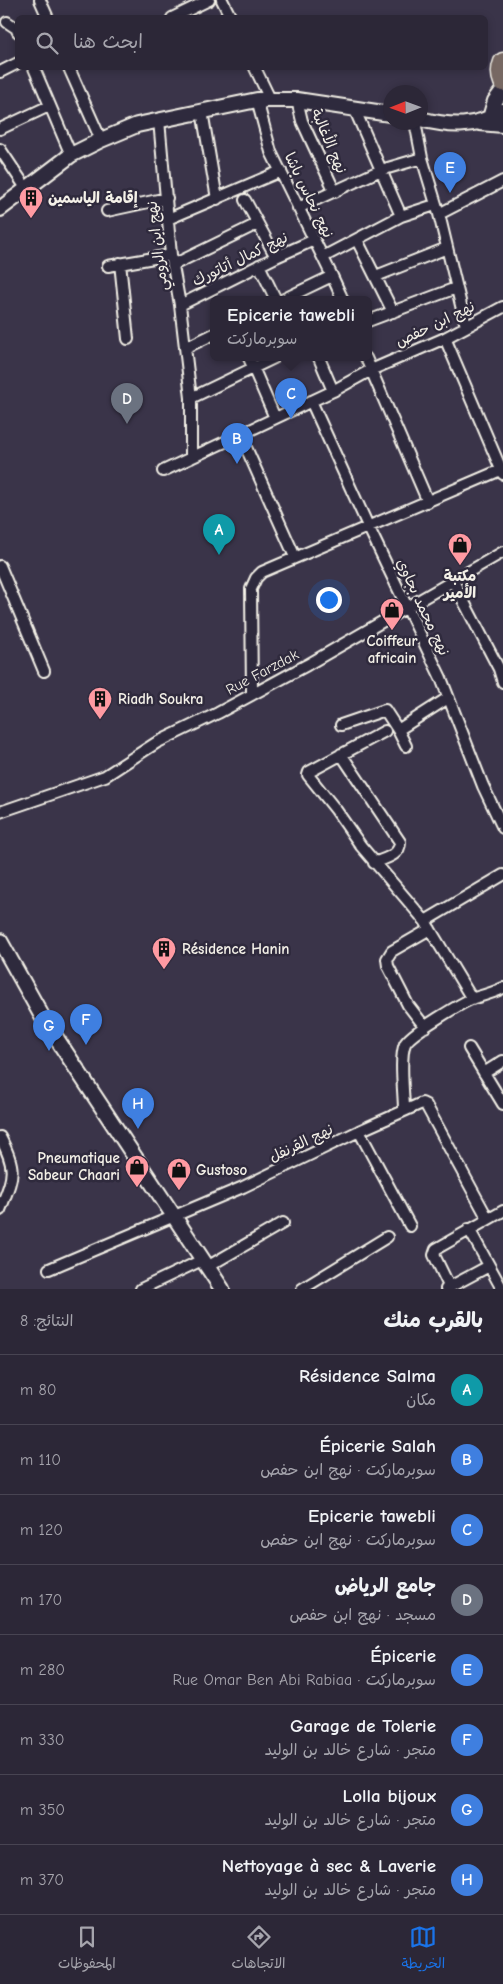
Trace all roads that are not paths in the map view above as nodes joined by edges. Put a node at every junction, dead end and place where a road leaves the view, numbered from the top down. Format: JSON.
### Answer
{"nodes":[{"id":1,"x":40,"y":0,"type":"edge"},
{"id":2,"x":209,"y":0,"type":"edge"},
{"id":3,"x":222,"y":0,"type":"edge"},
{"id":4,"x":47,"y":15,"type":"edge"},
{"id":5,"x":178,"y":15,"type":"edge"},
{"id":6,"x":230,"y":15,"type":"edge"},
{"id":7,"x":7,"y":22,"type":"dead end"},
{"id":8,"x":15,"y":27,"type":"edge"},
{"id":9,"x":503,"y":62,"type":"edge"},
{"id":10,"x":15,"y":64,"type":"edge"},
{"id":11,"x":35,"y":70,"type":"edge"},
{"id":12,"x":70,"y":70,"type":"edge"},
{"id":13,"x":256,"y":70,"type":"edge"},
{"id":14,"x":0,"y":72,"type":"edge"},
{"id":15,"x":503,"y":82,"type":"edge"},
{"id":16,"x":503,"y":90,"type":"edge"},
{"id":17,"x":264,"y":100,"type":"junction"},
{"id":18,"x":297,"y":100,"type":"junction"},
{"id":19,"x":49,"y":106,"type":"junction"},
{"id":20,"x":354,"y":108,"type":"junction"},
{"id":21,"x":503,"y":111,"type":"edge"},
{"id":22,"x":202,"y":112,"type":"junction"},
{"id":23,"x":383,"y":113,"type":"edge"},
{"id":24,"x":159,"y":120,"type":"junction"},
{"id":25,"x":428,"y":121,"type":"edge"},
{"id":26,"x":485,"y":121,"type":"junction"},
{"id":27,"x":503,"y":125,"type":"edge"},
{"id":28,"x":0,"y":129,"type":"edge"},
{"id":29,"x":417,"y":130,"type":"edge"},
{"id":30,"x":101,"y":140,"type":"junction"},
{"id":31,"x":0,"y":149,"type":"edge"},
{"id":32,"x":71,"y":155,"type":"junction"},
{"id":33,"x":422,"y":158,"type":"junction"},
{"id":34,"x":381,"y":170,"type":"junction"},
{"id":35,"x":281,"y":171,"type":"junction"},
{"id":36,"x":503,"y":181,"type":"edge"},
{"id":37,"x":26,"y":188,"type":"junction"},
{"id":38,"x":335,"y":192,"type":"junction"},
{"id":39,"x":167,"y":198,"type":"junction"},
{"id":40,"x":217,"y":199,"type":"junction"},
{"id":41,"x":245,"y":200,"type":"dead end"},
{"id":42,"x":298,"y":208,"type":"junction"},
{"id":43,"x":0,"y":209,"type":"edge"},
{"id":44,"x":437,"y":209,"type":"junction"},
{"id":45,"x":107,"y":211,"type":"dead end"},
{"id":46,"x":401,"y":216,"type":"junction"},
{"id":47,"x":168,"y":219,"type":"junction"},
{"id":48,"x":257,"y":224,"type":"junction"},
{"id":49,"x":314,"y":240,"type":"junction"},
{"id":50,"x":357,"y":240,"type":"junction"},
{"id":51,"x":447,"y":248,"type":"junction"},
{"id":52,"x":276,"y":257,"type":"junction"},
{"id":53,"x":323,"y":257,"type":"junction"},
{"id":54,"x":172,"y":260,"type":"junction"},
{"id":55,"x":120,"y":263,"type":"junction"},
{"id":56,"x":259,"y":265,"type":"junction"},
{"id":57,"x":108,"y":266,"type":"dead end"},
{"id":58,"x":332,"y":276,"type":"junction"},
{"id":59,"x":376,"y":276,"type":"junction"},
{"id":60,"x":456,"y":288,"type":"junction"},
{"id":61,"x":274,"y":296,"type":"edge"},
{"id":62,"x":297,"y":296,"type":"edge"},
{"id":63,"x":341,"y":296,"type":"edge"},
{"id":64,"x":180,"y":305,"type":"junction"},
{"id":65,"x":503,"y":307,"type":"edge"},
{"id":66,"x":393,"y":312,"type":"junction"},
{"id":67,"x":372,"y":320,"type":"edge"},
{"id":68,"x":466,"y":326,"type":"junction"},
{"id":69,"x":210,"y":336,"type":"edge"},
{"id":70,"x":444,"y":338,"type":"junction"},
{"id":71,"x":128,"y":340,"type":"dead end"},
{"id":72,"x":185,"y":348,"type":"junction"},
{"id":73,"x":250,"y":361,"type":"edge"},
{"id":74,"x":268,"y":361,"type":"edge"},
{"id":75,"x":320,"y":361,"type":"edge"},
{"id":76,"x":367,"y":361,"type":"edge"},
{"id":77,"x":254,"y":368,"type":"junction"},
{"id":78,"x":371,"y":370,"type":"junction"},
{"id":79,"x":334,"y":391,"type":"junction"},
{"id":80,"x":191,"y":398,"type":"junction"},
{"id":81,"x":312,"y":401,"type":"junction"},
{"id":82,"x":274,"y":418,"type":"junction"},
{"id":83,"x":240,"y":434,"type":"junction"},
{"id":84,"x":191,"y":458,"type":"junction"},
{"id":85,"x":163,"y":471,"type":"dead end"},
{"id":86,"x":502,"y":471,"type":"edge"},
{"id":87,"x":428,"y":502,"type":"junction"},
{"id":88,"x":368,"y":526,"type":"junction"},
{"id":89,"x":503,"y":552,"type":"edge"},
{"id":90,"x":295,"y":556,"type":"junction"},
{"id":91,"x":0,"y":566,"type":"edge"},
{"id":92,"x":453,"y":581,"type":"junction"},
{"id":93,"x":407,"y":608,"type":"junction"},
{"id":94,"x":44,"y":671,"type":"dead end"},
{"id":95,"x":503,"y":682,"type":"edge"},
{"id":96,"x":252,"y":694,"type":"junction"},
{"id":97,"x":448,"y":698,"type":"junction"},
{"id":98,"x":341,"y":725,"type":"dead end"},
{"id":99,"x":398,"y":730,"type":"junction"},
{"id":100,"x":385,"y":731,"type":"dead end"},
{"id":101,"x":406,"y":746,"type":"dead end"},
{"id":102,"x":341,"y":754,"type":"junction"},
{"id":103,"x":0,"y":812,"type":"edge"},
{"id":104,"x":503,"y":828,"type":"edge"},
{"id":105,"x":374,"y":863,"type":"junction"},
{"id":106,"x":503,"y":875,"type":"edge"},
{"id":107,"x":428,"y":925,"type":"junction"},
{"id":108,"x":0,"y":941,"type":"edge"},
{"id":109,"x":503,"y":988,"type":"edge"},
{"id":110,"x":472,"y":999,"type":"junction"},
{"id":111,"x":424,"y":1027,"type":"junction"},
{"id":112,"x":469,"y":1048,"type":"dead end"},
{"id":113,"x":503,"y":1061,"type":"edge"},
{"id":114,"x":484,"y":1073,"type":"junction"},
{"id":115,"x":503,"y":1104,"type":"edge"},
{"id":116,"x":404,"y":1110,"type":"junction"},
{"id":117,"x":360,"y":1131,"type":"junction"},
{"id":118,"x":0,"y":1137,"type":"edge"},
{"id":119,"x":0,"y":1210,"type":"edge"},
{"id":120,"x":503,"y":1211,"type":"edge"},
{"id":121,"x":175,"y":1216,"type":"junction"},
{"id":122,"x":488,"y":1219,"type":"junction"},
{"id":123,"x":283,"y":1223,"type":"dead end"},
{"id":124,"x":410,"y":1226,"type":"dead end"},
{"id":125,"x":469,"y":1229,"type":"junction"},
{"id":126,"x":386,"y":1237,"type":"dead end"},
{"id":127,"x":205,"y":1263,"type":"junction"},
{"id":128,"x":489,"y":1266,"type":"junction"},
{"id":129,"x":49,"y":1269,"type":"dead end"},
{"id":130,"x":448,"y":1288,"type":"edge"},
{"id":131,"x":141,"y":1289,"type":"edge"},
{"id":132,"x":222,"y":1289,"type":"edge"},
{"id":133,"x":302,"y":1289,"type":"edge"},
{"id":134,"x":502,"y":1289,"type":"edge"}],
"edges":[{"from":1,"to":4,"type":"street"},
{"from":2,"to":5,"type":"street"},
{"from":3,"to":6,"type":"street"},
{"from":7,"to":8,"type":"street"},
{"from":9,"to":15,"type":"highway"},
{"from":10,"to":14,"type":"street"},
{"from":11,"to":19,"type":"street"},
{"from":12,"to":30,"type":"street"},
{"from":13,"to":17,"type":"street","name":"نهج نحاس باشا"},
{"from":16,"to":26,"type":"street"},
{"from":17,"to":18,"type":"street"},
{"from":17,"to":22,"type":"street"},
{"from":17,"to":35,"type":"street","name":"نهج نحاس باشا"},
{"from":18,"to":20,"type":"street"},
{"from":18,"to":38,"type":"street","name":"نهج الأغالبة"},
{"from":19,"to":28,"type":"street"},
{"from":19,"to":32,"type":"street"},
{"from":20,"to":23,"type":"street"},
{"from":20,"to":34,"type":"street"},
{"from":21,"to":26,"type":"street"},
{"from":22,"to":24,"type":"street"},
{"from":22,"to":40,"type":"street"},
{"from":24,"to":30,"type":"street"},
{"from":24,"to":39,"type":"street","name":"نهج ابن الرومي"},
{"from":25,"to":26,"type":"street"},
{"from":26,"to":27,"type":"street"},
{"from":29,"to":33,"type":"street"},
{"from":30,"to":32,"type":"street"},
{"from":31,"to":37,"type":"street"},
{"from":32,"to":37,"type":"street"},
{"from":33,"to":34,"type":"street"},
{"from":33,"to":44,"type":"street"},
{"from":34,"to":38,"type":"street"},
{"from":34,"to":46,"type":"street"},
{"from":35,"to":40,"type":"street"},
{"from":35,"to":42,"type":"street","name":"نهج نحاس باشا"},
{"from":36,"to":44,"type":"street"},
{"from":37,"to":43,"type":"street"},
{"from":38,"to":42,"type":"street"},
{"from":39,"to":45,"type":"street"},
{"from":39,"to":47,"type":"street","name":"نهج ابن الرومي"},
{"from":40,"to":47,"type":"street"},
{"from":41,"to":48,"type":"street"},
{"from":42,"to":49,"type":"street","name":"نهج نحاس باشا"},
{"from":44,"to":46,"type":"street"},
{"from":44,"to":51,"type":"street"},
{"from":46,"to":50,"type":"street"},
{"from":47,"to":54,"type":"street","name":"نهج ابن الرومي"},
{"from":48,"to":52,"type":"street"},
{"from":48,"to":54,"type":"street"},
{"from":49,"to":52,"type":"street","name":"نهج كمال أتاتورك"},
{"from":49,"to":53,"type":"street","name":"نهج نحاس باشا"},
{"from":50,"to":53,"type":"street"},
{"from":50,"to":59,"type":"street"},
{"from":51,"to":59,"type":"street"},
{"from":51,"to":60,"type":"street"},
{"from":52,"to":56,"type":"street","name":"نهج كمال أتاتورك"},
{"from":53,"to":58,"type":"street","name":"نهج نحاس باشا"},
{"from":54,"to":55,"type":"street"},
{"from":54,"to":64,"type":"street","name":"نهج ابن الرومي"},
{"from":55,"to":57,"type":"street"},
{"from":55,"to":71,"type":"street"},
{"from":56,"to":61,"type":"street"},
{"from":56,"to":64,"type":"street","name":"نهج كمال أتاتورك"},
{"from":58,"to":62,"type":"street"},
{"from":58,"to":63,"type":"street","name":"نهج نحاس باشا"},
{"from":59,"to":66,"type":"street"},
{"from":60,"to":66,"type":"street"},
{"from":60,"to":68,"type":"street"},
{"from":64,"to":72,"type":"street","name":"نهج ابن الرومي"},
{"from":65,"to":68,"type":"street","name":"نهج ابن حفص"},
{"from":66,"to":67,"type":"street"},
{"from":68,"to":70,"type":"street","name":"نهج ابن حفص"},
{"from":69,"to":72,"type":"street"},
{"from":70,"to":78,"type":"street","name":"نهج ابن حفص"},
{"from":70,"to":86,"type":"street"},
{"from":72,"to":80,"type":"street","name":"نهج ابن الرومي"},
{"from":73,"to":77,"type":"street"},
{"from":74,"to":77,"type":"street"},
{"from":75,"to":79,"type":"street"},
{"from":76,"to":78,"type":"street"},
{"from":77,"to":80,"type":"street"},
{"from":77,"to":82,"type":"street"},
{"from":78,"to":79,"type":"street","name":"نهج ابن حفص"},
{"from":78,"to":87,"type":"street"},
{"from":79,"to":81,"type":"street","name":"نهج ابن حفص"},
{"from":80,"to":84,"type":"street","name":"نهج ابن الرومي"},
{"from":81,"to":82,"type":"street","name":"نهج ابن حفص"},
{"from":81,"to":88,"type":"street","name":"نهج محمد بجاوي"},
{"from":82,"to":83,"type":"street","name":"نهج ابن حفص"},
{"from":83,"to":84,"type":"street","name":"نهج ابن حفص"},
{"from":83,"to":90,"type":"street"},
{"from":84,"to":85,"type":"street","name":"نهج ابن حفص"},
{"from":86,"to":87,"type":"street"},
{"from":87,"to":88,"type":"street"},
{"from":88,"to":90,"type":"street"},
{"from":88,"to":93,"type":"street","name":"نهج محمد بجاوي"},
{"from":89,"to":92,"type":"street","name":"Rue Farzdak"},
{"from":90,"to":96,"type":"street"},
{"from":91,"to":94,"type":"street"},
{"from":92,"to":93,"type":"street","name":"Rue Farzdak"},
{"from":92,"to":95,"type":"street"},
{"from":93,"to":96,"type":"street","name":"Rue Farzdak"},
{"from":93,"to":97,"type":"street","name":"نهج محمد بجاوي"},
{"from":96,"to":103,"type":"street","name":"Rue Farzdak"},
{"from":97,"to":99,"type":"street"},
{"from":97,"to":104,"type":"street","name":"نهج محمد بجاوي"},
{"from":98,"to":99,"type":"street"},
{"from":99,"to":101,"type":"street"},
{"from":100,"to":102,"type":"street"},
{"from":102,"to":105,"type":"street"},
{"from":102,"to":105,"type":"street"},
{"from":105,"to":107,"type":"street"},
{"from":106,"to":107,"type":"street"},
{"from":107,"to":110,"type":"street"},
{"from":107,"to":111,"type":"street"},
{"from":108,"to":121,"type":"street"},
{"from":109,"to":110,"type":"street"},
{"from":110,"to":111,"type":"street"},
{"from":111,"to":116,"type":"street"},
{"from":112,"to":114,"type":"street"},
{"from":113,"to":114,"type":"street"},
{"from":114,"to":115,"type":"street"},
{"from":116,"to":117,"type":"street","name":"نهج القرنفل"},
{"from":116,"to":122,"type":"street","name":"نهج القرنفل"},
{"from":117,"to":121,"type":"street","name":"نهج القرنفل"},
{"from":117,"to":124,"type":"street"},
{"from":118,"to":119,"type":"street"},
{"from":120,"to":122,"type":"street"},
{"from":121,"to":127,"type":"street"},
{"from":121,"to":129,"type":"street","name":"نهج القرنفل"},
{"from":122,"to":125,"type":"street"},
{"from":123,"to":127,"type":"street"},
{"from":125,"to":128,"type":"street"},
{"from":125,"to":130,"type":"street"},
{"from":126,"to":133,"type":"street"},
{"from":127,"to":131,"type":"street"},
{"from":127,"to":132,"type":"street"},
{"from":128,"to":130,"type":"street"},
{"from":128,"to":134,"type":"street"}]}
